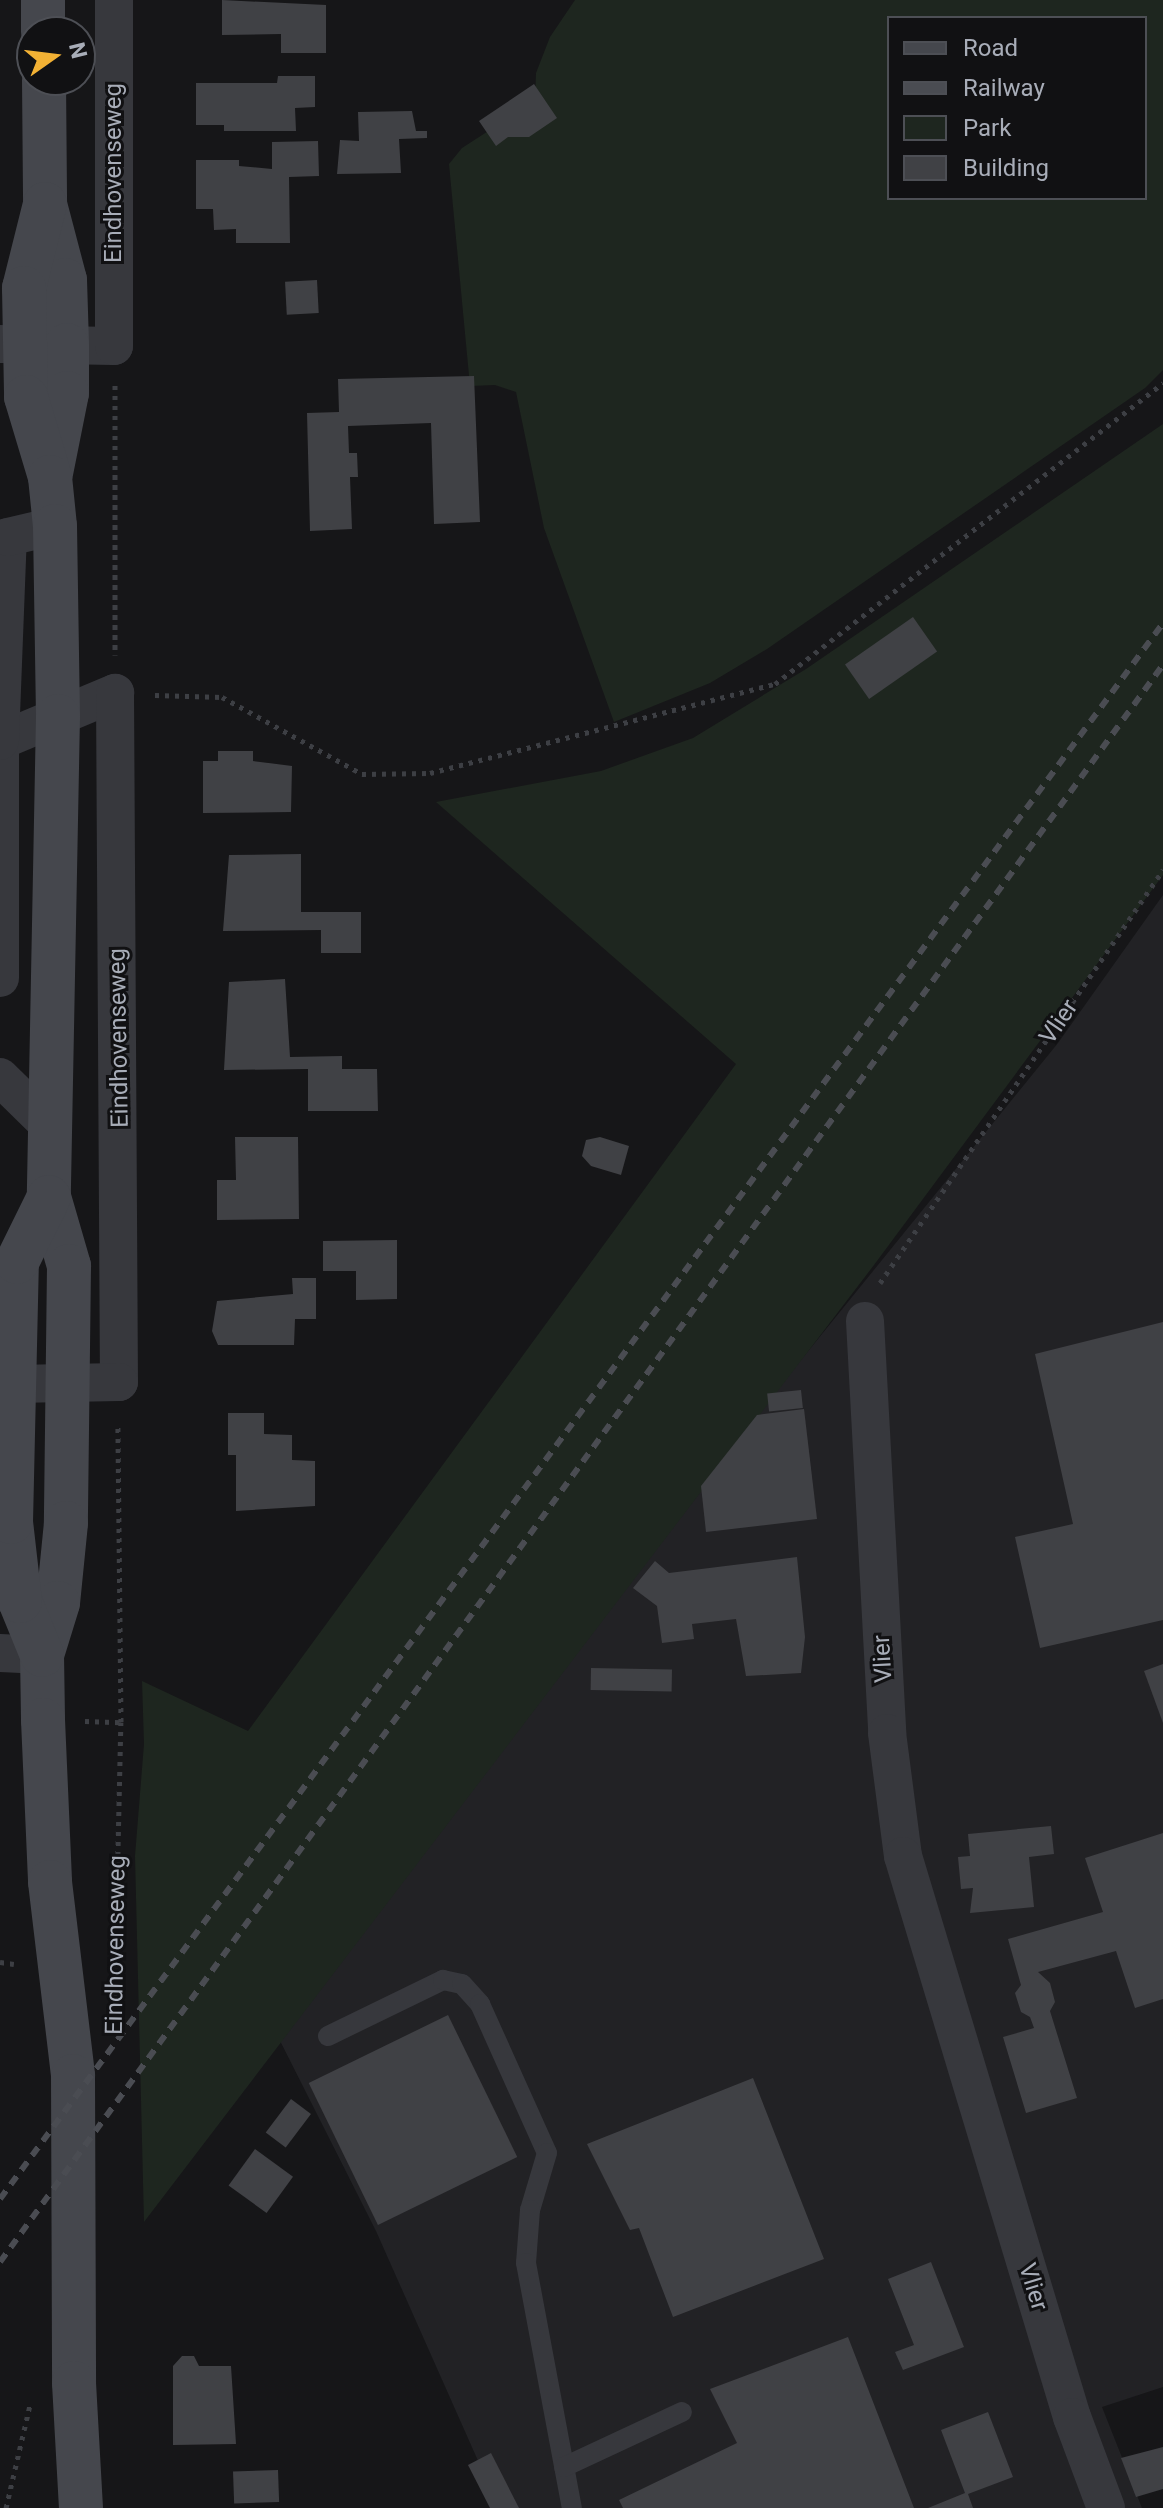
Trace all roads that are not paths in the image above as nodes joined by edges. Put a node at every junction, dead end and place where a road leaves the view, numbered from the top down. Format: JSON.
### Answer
{"nodes":[{"id":1,"x":114,"y":0,"type":"edge"},
{"id":2,"x":44,"y":96,"type":"edge"},
{"id":3,"x":31,"y":344,"type":"edge"},
{"id":4,"x":55,"y":526,"type":"junction"},
{"id":5,"x":58,"y":716,"type":"junction"},
{"id":6,"x":0,"y":741,"type":"edge"},
{"id":7,"x":0,"y":978,"type":"edge"},
{"id":8,"x":0,"y":1077,"type":"edge"},
{"id":9,"x":53,"y":1129,"type":"junction"},
{"id":10,"x":49,"y":1197,"type":"junction"},
{"id":11,"x":865,"y":1321,"type":"road end"},
{"id":12,"x":68,"y":1383,"type":"junction"},
{"id":13,"x":14,"y":1384,"type":"junction"},
{"id":14,"x":26,"y":1601,"type":"edge"},
{"id":15,"x":21,"y":1654,"type":"edge"},
{"id":16,"x":328,"y":2036,"type":"dead end"},
{"id":17,"x":74,"y":2383,"type":"junction"},
{"id":18,"x":682,"y":2412,"type":"dead end"},
{"id":19,"x":564,"y":2467,"type":"junction"},
{"id":20,"x":54,"y":2508,"type":"edge"},
{"id":21,"x":81,"y":2508,"type":"edge"},
{"id":22,"x":572,"y":2508,"type":"edge"},
{"id":23,"x":1106,"y":2508,"type":"edge"}],
"edges":[{"from":1,"to":3,"type":"street","name":"Eindhovenseweg"},
{"from":2,"to":3,"type":"main road","name":"Eindhovenseweg"},
{"from":3,"to":4,"type":"main road","name":"Eindhovenseweg"},
{"from":4,"to":5,"type":"main road","name":"Eindhovenseweg"},
{"from":4,"to":6,"type":"street"},
{"from":5,"to":6,"type":"street"},
{"from":5,"to":9,"type":"main road","name":"Eindhovenseweg"},
{"from":5,"to":12,"type":"street","name":"Eindhovenseweg"},
{"from":6,"to":7,"type":"street"},
{"from":8,"to":9,"type":"street"},
{"from":9,"to":10,"type":"main road","name":"Eindhovenseweg"},
{"from":10,"to":12,"type":"main road","name":"Eindhovenseweg"},
{"from":10,"to":13,"type":"main road","name":"Eindhovenseweg"},
{"from":11,"to":23,"type":"street","name":"Vlier"},
{"from":12,"to":13,"type":"street"},
{"from":12,"to":14,"type":"main road","name":"Eindhovenseweg"},
{"from":13,"to":14,"type":"main road","name":"Eindhovenseweg"},
{"from":14,"to":15,"type":"main road","name":"Eindhovenseweg"},
{"from":15,"to":17,"type":"main road","name":"Eindhovenseweg"},
{"from":16,"to":19,"type":"lane"},
{"from":17,"to":20,"type":"main road","name":"Eindhovenseweg"},
{"from":17,"to":21,"type":"main road","name":"Eindhovenseweg"},
{"from":18,"to":19,"type":"lane"},
{"from":19,"to":22,"type":"lane"}]}
